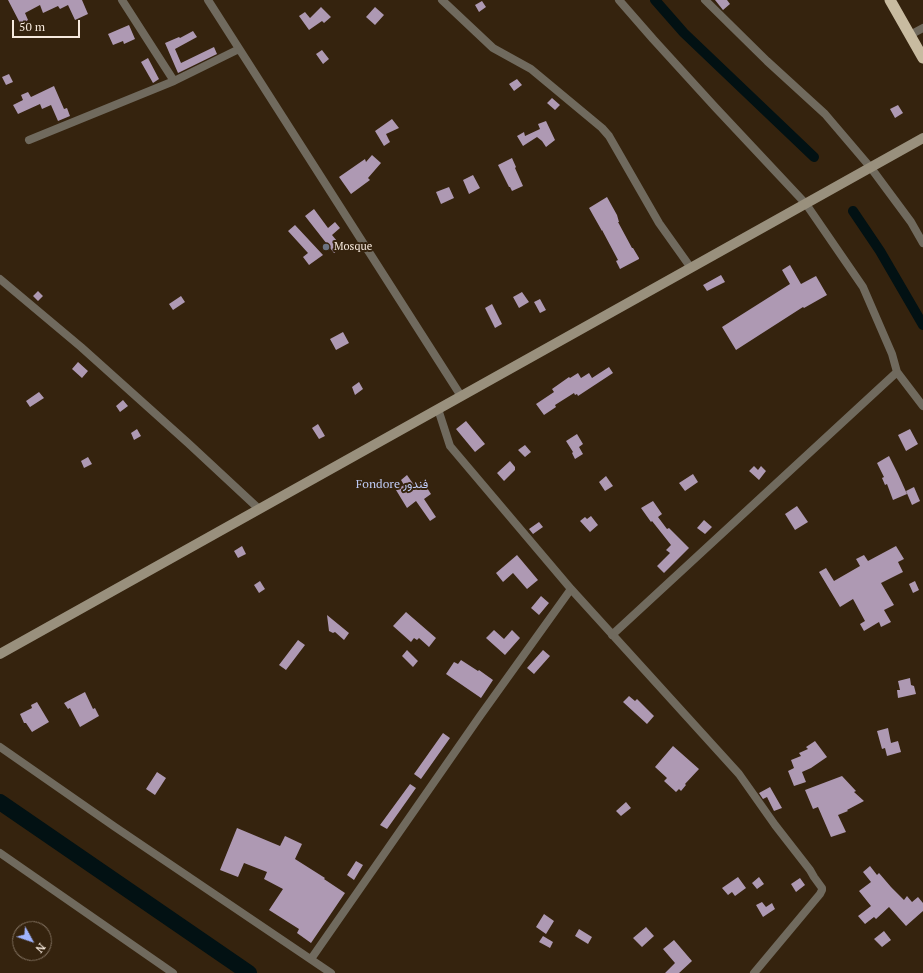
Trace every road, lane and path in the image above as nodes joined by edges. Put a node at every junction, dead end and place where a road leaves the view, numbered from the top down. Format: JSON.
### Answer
{"nodes":[{"id":1,"x":122,"y":0,"type":"edge"},
{"id":2,"x":208,"y":0,"type":"edge"},
{"id":3,"x":442,"y":0,"type":"edge"},
{"id":4,"x":619,"y":0,"type":"edge"},
{"id":5,"x":705,"y":0,"type":"edge"},
{"id":6,"x":890,"y":0,"type":"edge"},
{"id":7,"x":923,"y":28,"type":"edge"},
{"id":8,"x":910,"y":35,"type":"junction"},
{"id":9,"x":239,"y":49,"type":"junction"},
{"id":10,"x":923,"y":58,"type":"edge"},
{"id":11,"x":174,"y":81,"type":"junction"},
{"id":12,"x":923,"y":138,"type":"edge"},
{"id":13,"x":29,"y":140,"type":"dead end"},
{"id":14,"x":871,"y":168,"type":"junction"},
{"id":15,"x":806,"y":204,"type":"junction"},
{"id":16,"x":923,"y":243,"type":"edge"},
{"id":17,"x":691,"y":268,"type":"junction"},
{"id":18,"x":0,"y":279,"type":"edge"},
{"id":19,"x":896,"y":372,"type":"junction"},
{"id":20,"x":461,"y":396,"type":"junction"},
{"id":21,"x":923,"y":406,"type":"edge"},
{"id":22,"x":438,"y":409,"type":"junction"},
{"id":23,"x":259,"y":509,"type":"junction"},
{"id":24,"x":571,"y":589,"type":"junction"},
{"id":25,"x":612,"y":635,"type":"junction"},
{"id":26,"x":0,"y":654,"type":"edge"},
{"id":27,"x":0,"y":747,"type":"edge"},
{"id":28,"x":0,"y":853,"type":"edge"},
{"id":29,"x":311,"y":959,"type":"junction"},
{"id":30,"x":173,"y":973,"type":"edge"},
{"id":31,"x":331,"y":973,"type":"edge"},
{"id":32,"x":754,"y":973,"type":"edge"}],
"edges":[{"from":1,"to":11,"type":"street"},
{"from":2,"to":9,"type":"street"},
{"from":3,"to":17,"type":"street"},
{"from":4,"to":15,"type":"street"},
{"from":5,"to":14,"type":"street"},
{"from":6,"to":8,"type":"highway"},
{"from":7,"to":8,"type":"street"},
{"from":8,"to":10,"type":"highway"},
{"from":9,"to":11,"type":"street"},
{"from":9,"to":20,"type":"street"},
{"from":11,"to":13,"type":"street"},
{"from":12,"to":14,"type":"main road"},
{"from":14,"to":15,"type":"main road"},
{"from":14,"to":16,"type":"street"},
{"from":15,"to":17,"type":"main road"},
{"from":15,"to":19,"type":"street"},
{"from":17,"to":20,"type":"main road"},
{"from":18,"to":23,"type":"street"},
{"from":19,"to":21,"type":"street"},
{"from":19,"to":25,"type":"street"},
{"from":20,"to":22,"type":"main road"},
{"from":22,"to":23,"type":"main road"},
{"from":22,"to":24,"type":"street"},
{"from":23,"to":26,"type":"main road"},
{"from":24,"to":25,"type":"street"},
{"from":24,"to":29,"type":"street"},
{"from":25,"to":32,"type":"street"},
{"from":27,"to":29,"type":"street"},
{"from":28,"to":30,"type":"street"},
{"from":29,"to":31,"type":"street"}]}
